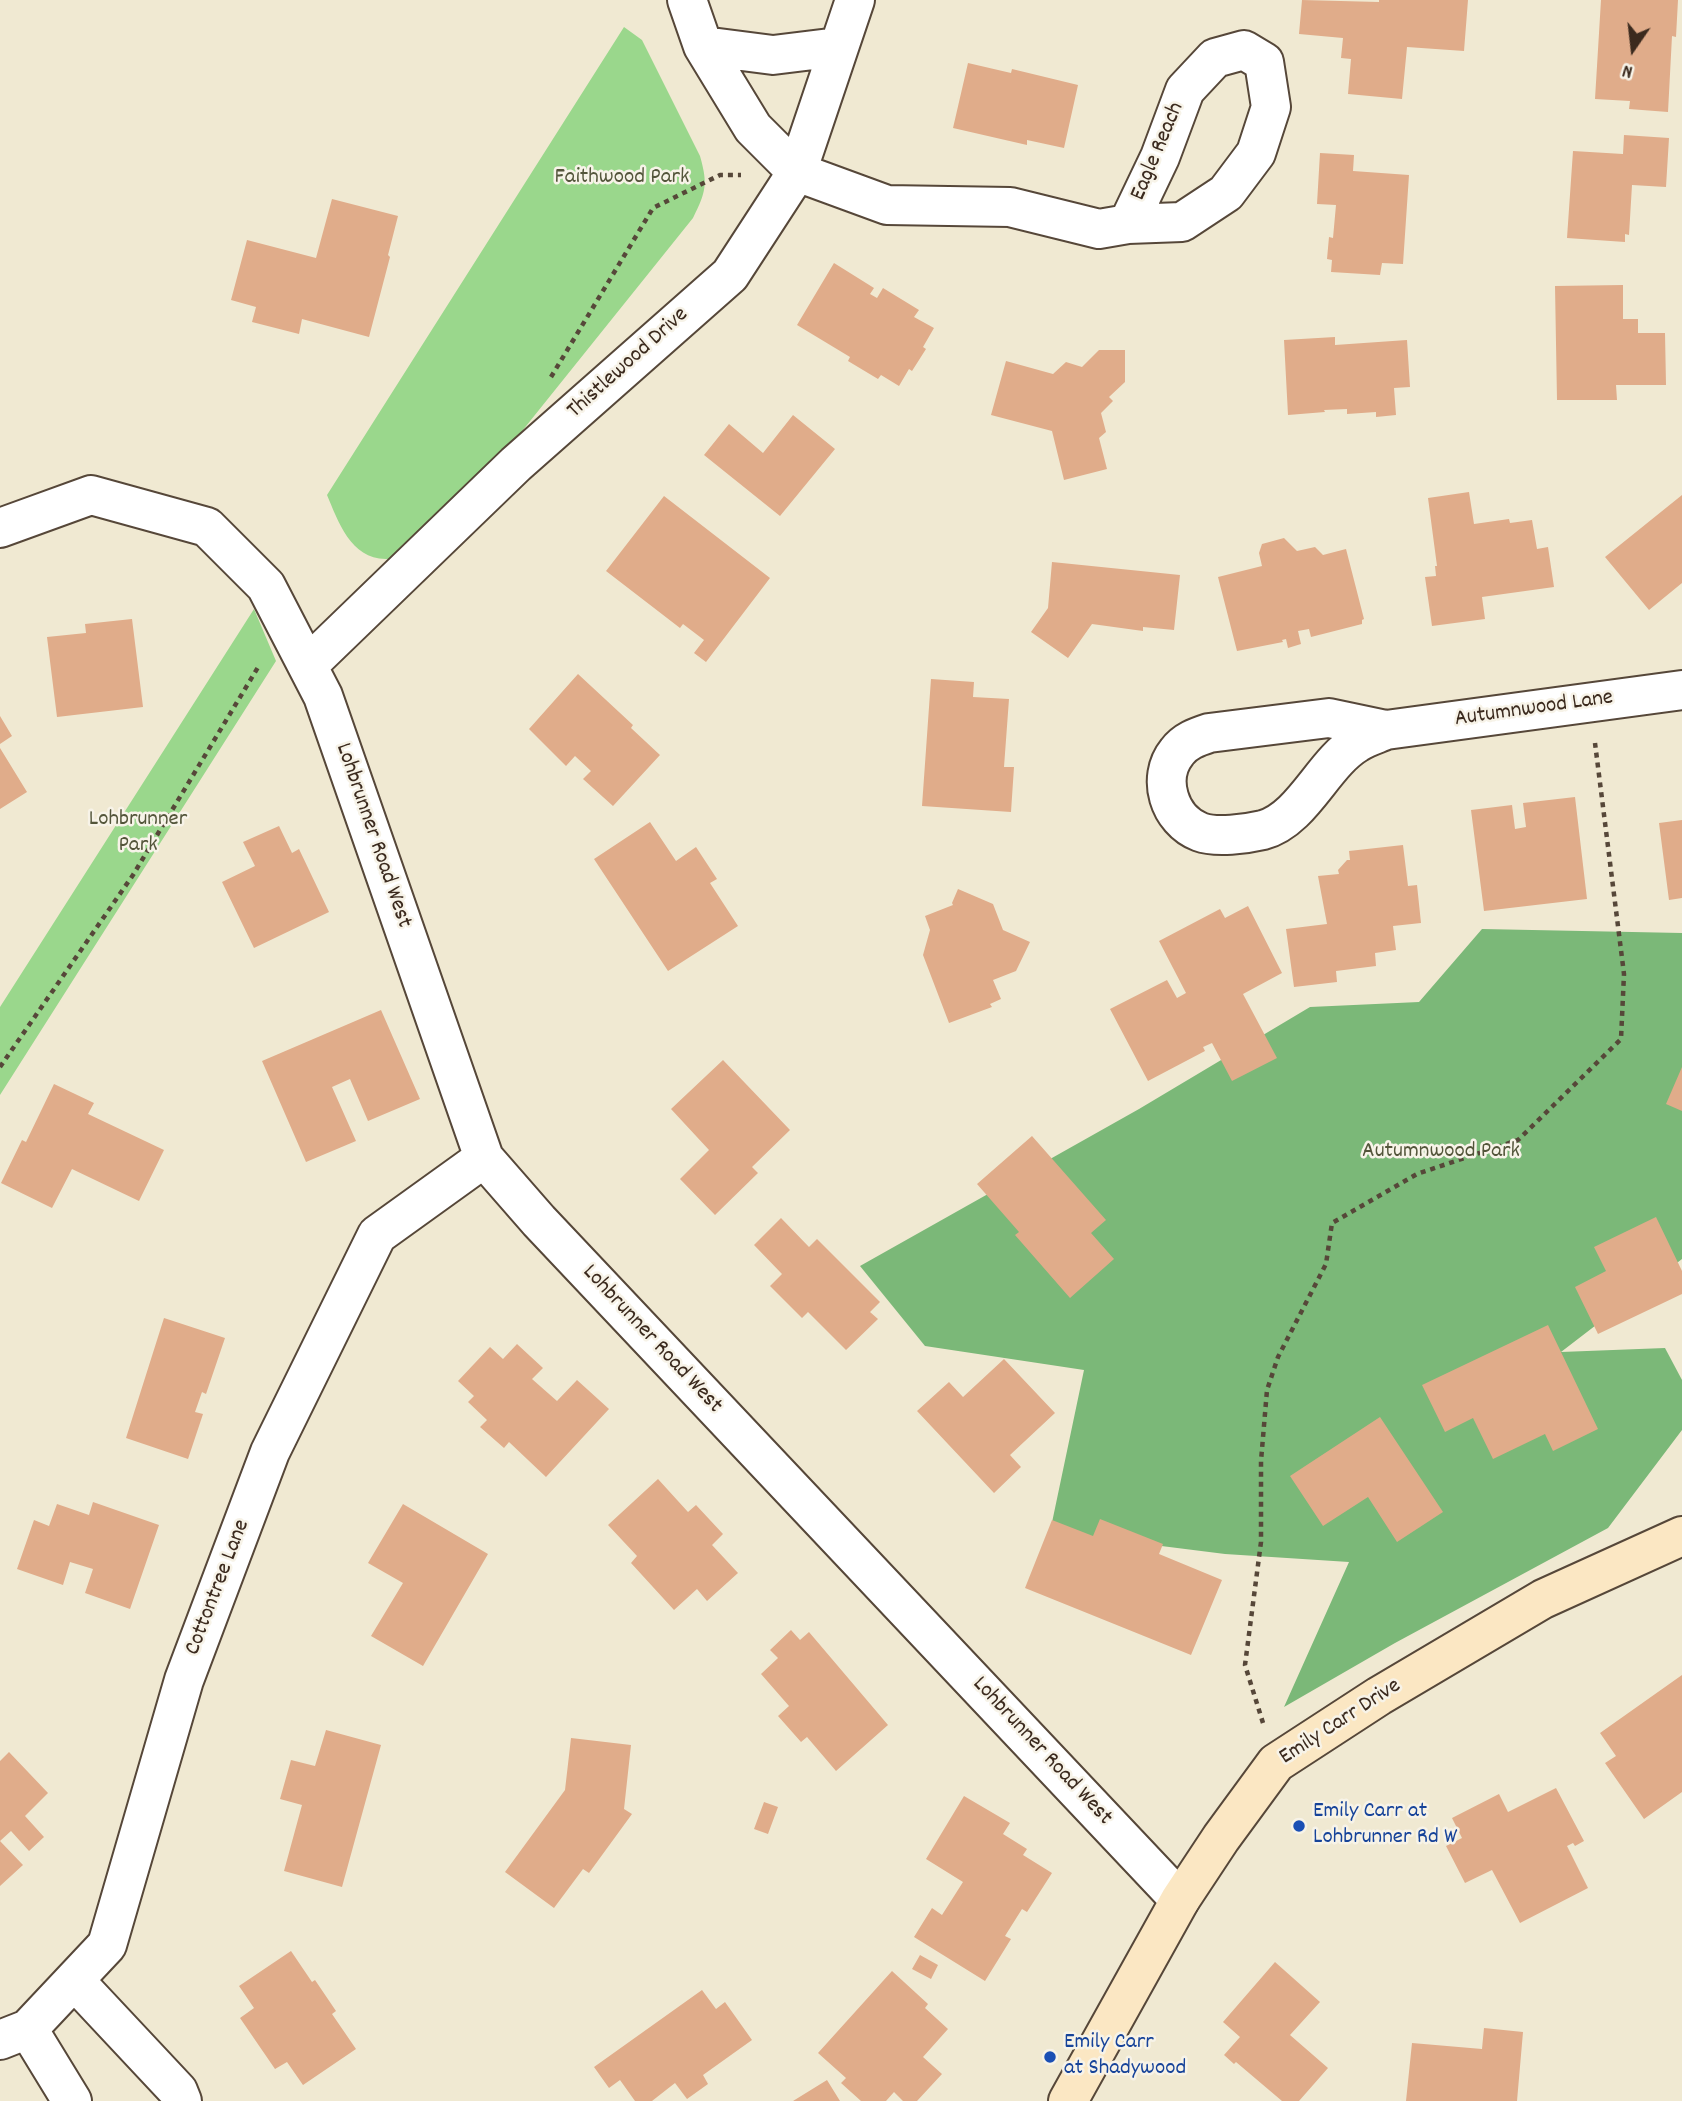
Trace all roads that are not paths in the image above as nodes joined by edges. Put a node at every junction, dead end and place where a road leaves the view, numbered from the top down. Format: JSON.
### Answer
{"nodes":[{"id":1,"x":687,"y":0,"type":"edge"},
{"id":2,"x":855,"y":0,"type":"edge"},
{"id":3,"x":704,"y":47,"type":"junction"},
{"id":4,"x":838,"y":47,"type":"junction"},
{"id":5,"x":797,"y":172,"type":"junction"},
{"id":6,"x":1128,"y":224,"type":"junction"},
{"id":7,"x":0,"y":528,"type":"edge"},
{"id":8,"x":308,"y":665,"type":"junction"},
{"id":9,"x":1682,"y":690,"type":"edge"},
{"id":10,"x":1386,"y":730,"type":"junction"},
{"id":11,"x":484,"y":1158,"type":"junction"},
{"id":12,"x":1682,"y":1536,"type":"edge"},
{"id":13,"x":1180,"y":1900,"type":"junction"},
{"id":14,"x":74,"y":1980,"type":"junction"},
{"id":15,"x":14,"y":2035,"type":"edge"},
{"id":16,"x":72,"y":2101,"type":"edge"},
{"id":17,"x":182,"y":2101,"type":"edge"},
{"id":18,"x":1068,"y":2101,"type":"edge"}],
"edges":[{"from":1,"to":3,"type":"street"},
{"from":2,"to":4,"type":"street","name":"Thistlewood Drive"},
{"from":3,"to":4,"type":"street"},
{"from":3,"to":5,"type":"street"},
{"from":4,"to":5,"type":"street","name":"Thistlewood Drive"},
{"from":5,"to":6,"type":"street","name":"Eagle Reach"},
{"from":5,"to":8,"type":"street","name":"Thistlewood Drive"},
{"from":6,"to":6,"type":"street","name":"Eagle Reach"},
{"from":7,"to":8,"type":"street","name":"Lohbrunner Road West"},
{"from":8,"to":11,"type":"street","name":"Lohbrunner Road West"},
{"from":9,"to":10,"type":"street","name":"Autumnwood Lane"},
{"from":10,"to":10,"type":"street","name":"Autumnwood Lane"},
{"from":11,"to":13,"type":"street","name":"Lohbrunner Road West"},
{"from":11,"to":14,"type":"street","name":"Cottontree Lane"},
{"from":12,"to":13,"type":"street","name":"Emily Carr Drive"},
{"from":13,"to":18,"type":"street","name":"Emily Carr Drive"},
{"from":14,"to":15,"type":"street","name":"Cottontree Lane"},
{"from":14,"to":17,"type":"street"},
{"from":15,"to":16,"type":"street"}]}
